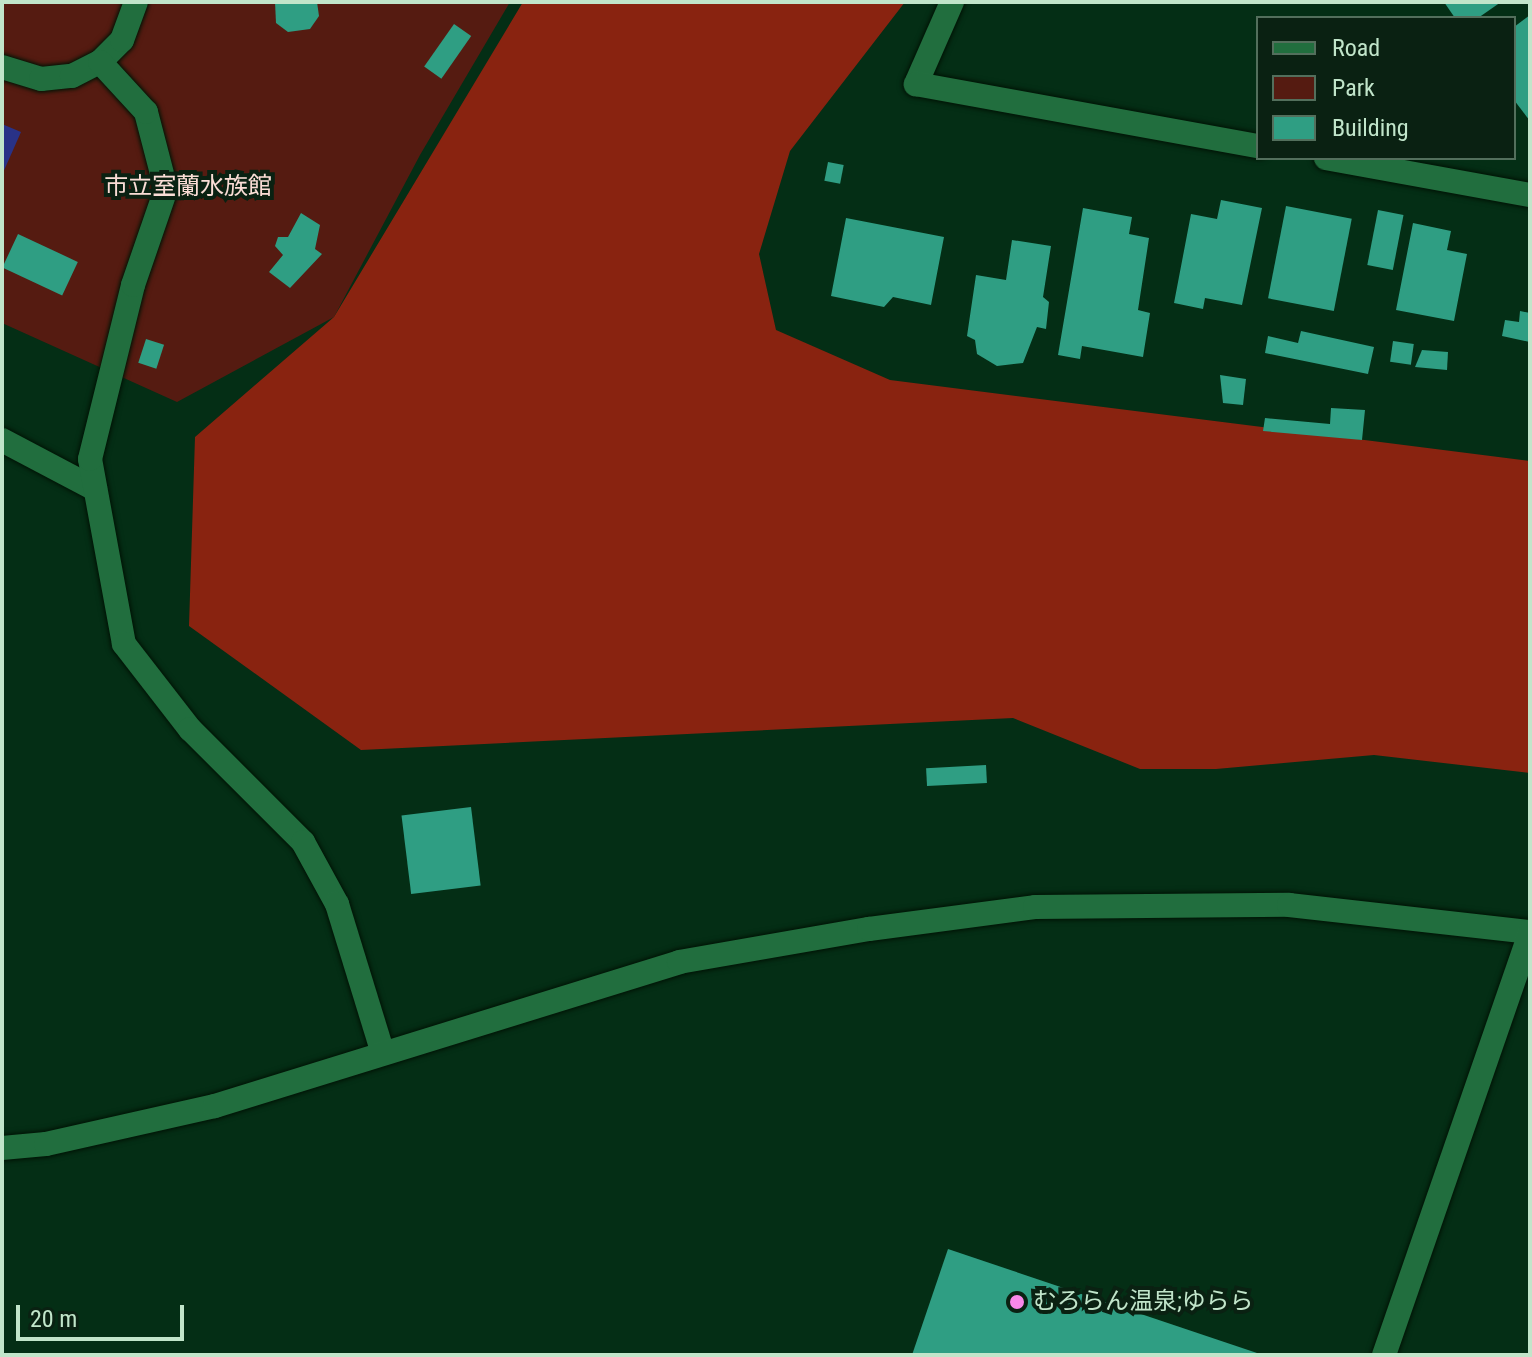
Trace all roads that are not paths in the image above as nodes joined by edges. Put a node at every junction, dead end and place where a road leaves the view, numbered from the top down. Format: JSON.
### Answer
{"nodes":[{"id":1,"x":136,"y":2,"type":"edge"},
{"id":2,"x":952,"y":2,"type":"edge"},
{"id":3,"x":100,"y":62,"type":"junction"},
{"id":4,"x":2,"y":67,"type":"edge"},
{"id":5,"x":1256,"y":146,"type":"edge"},
{"id":6,"x":1337,"y":160,"type":"edge"},
{"id":7,"x":1530,"y":195,"type":"edge"},
{"id":8,"x":2,"y":440,"type":"edge"},
{"id":9,"x":95,"y":489,"type":"junction"},
{"id":10,"x":1530,"y":932,"type":"edge"},
{"id":11,"x":382,"y":1050,"type":"junction"},
{"id":12,"x":2,"y":1148,"type":"edge"},
{"id":13,"x":1384,"y":1355,"type":"edge"}],
"edges":[{"from":1,"to":3,"type":"street"},
{"from":2,"to":5,"type":"street"},
{"from":3,"to":4,"type":"street"},
{"from":3,"to":9,"type":"street"},
{"from":6,"to":7,"type":"street"},
{"from":8,"to":9,"type":"street"},
{"from":9,"to":11,"type":"street"},
{"from":10,"to":11,"type":"street"},
{"from":10,"to":13,"type":"street"},
{"from":11,"to":12,"type":"street"}]}
